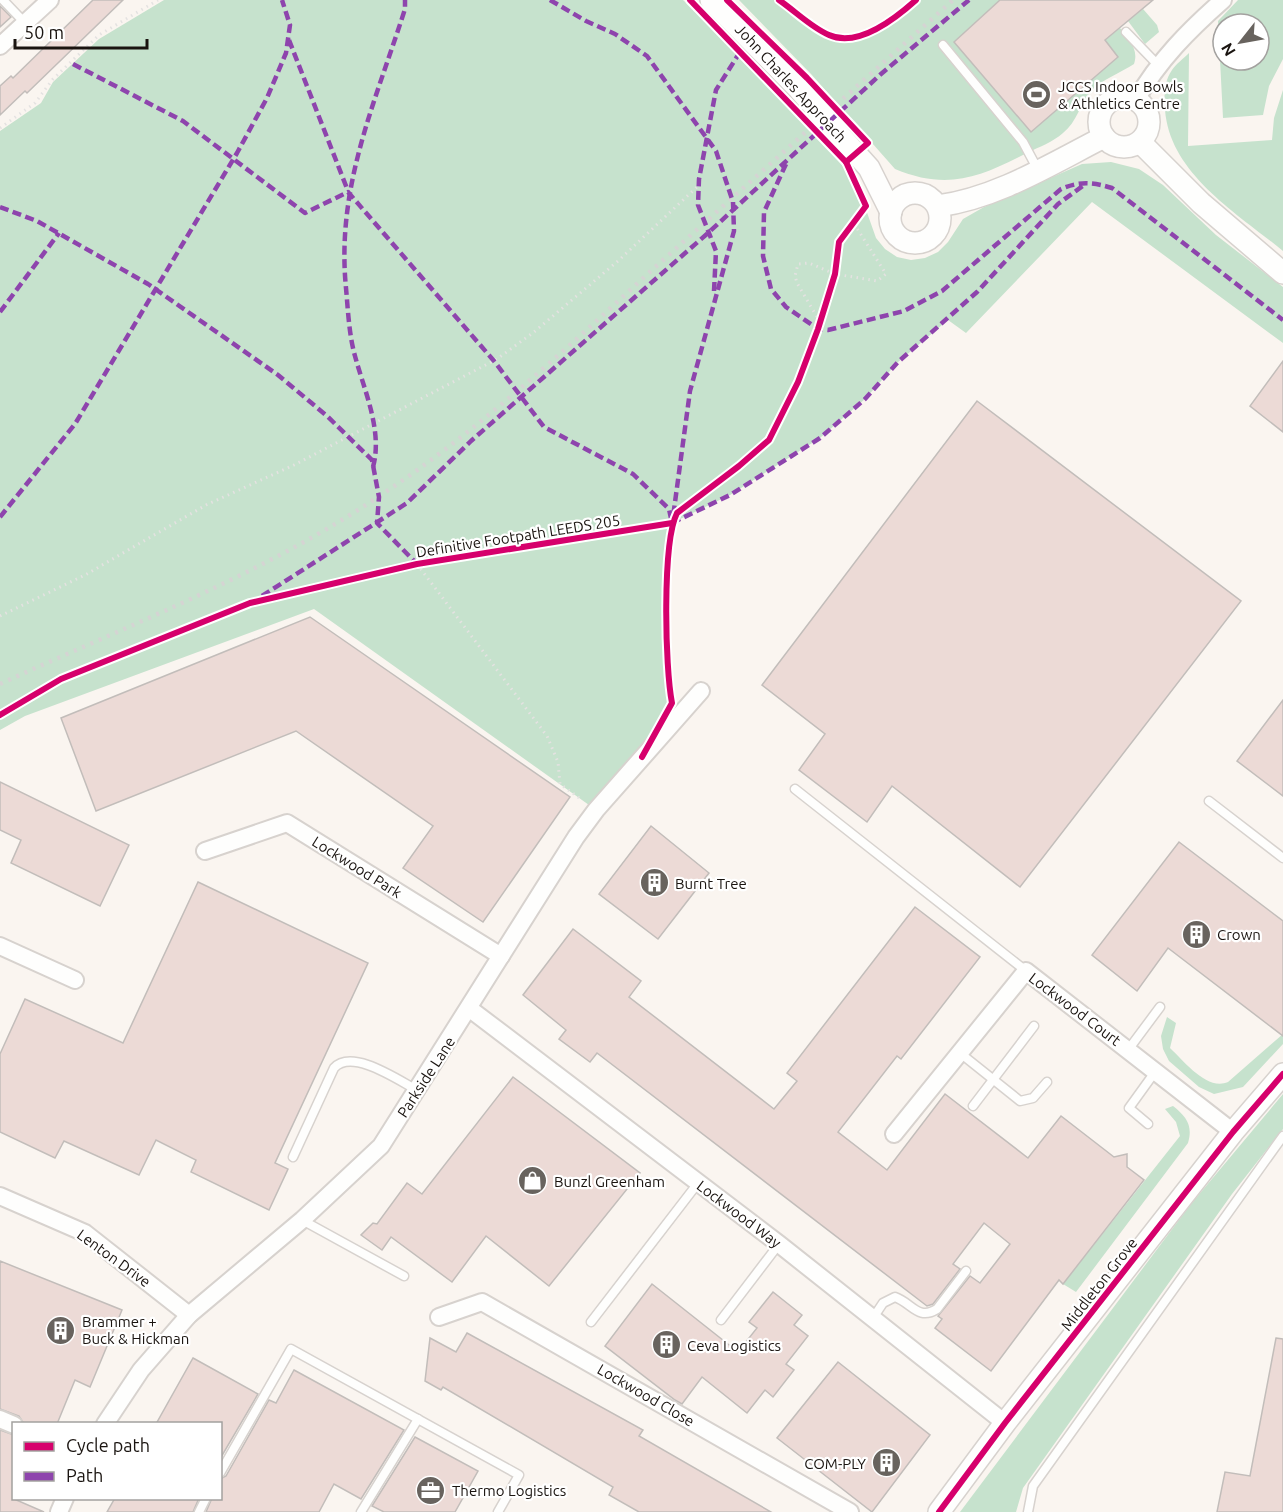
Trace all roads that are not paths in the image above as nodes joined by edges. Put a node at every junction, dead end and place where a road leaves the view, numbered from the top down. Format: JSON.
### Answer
{"nodes":[{"id":1,"x":3,"y":0,"type":"edge"},
{"id":2,"x":50,"y":0,"type":"edge"},
{"id":3,"x":711,"y":0,"type":"edge"},
{"id":4,"x":1223,"y":0,"type":"edge"},
{"id":5,"x":25,"y":23,"type":"junction"},
{"id":6,"x":1126,"y":32,"type":"dead end"},
{"id":7,"x":943,"y":45,"type":"dead end"},
{"id":8,"x":0,"y":46,"type":"edge"},
{"id":9,"x":1158,"y":65,"type":"junction"},
{"id":10,"x":1136,"y":100,"type":"junction"},
{"id":11,"x":1104,"y":137,"type":"junction"},
{"id":12,"x":1140,"y":142,"type":"junction"},
{"id":13,"x":869,"y":168,"type":"junction"},
{"id":14,"x":1039,"y":170,"type":"junction"},
{"id":15,"x":913,"y":193,"type":"junction"},
{"id":16,"x":938,"y":206,"type":"junction"},
{"id":17,"x":891,"y":212,"type":"junction"},
{"id":18,"x":1283,"y":273,"type":"edge"},
{"id":19,"x":700,"y":691,"type":"dead end"},
{"id":20,"x":795,"y":789,"type":"dead end"},
{"id":21,"x":1209,"y":801,"type":"dead end"},
{"id":22,"x":206,"y":851,"type":"dead end"},
{"id":23,"x":1283,"y":858,"type":"edge"},
{"id":24,"x":0,"y":946,"type":"edge"},
{"id":25,"x":501,"y":956,"type":"junction"},
{"id":26,"x":1026,"y":971,"type":"junction"},
{"id":27,"x":75,"y":980,"type":"dead end"},
{"id":28,"x":1160,"y":1007,"type":"dead end"},
{"id":29,"x":470,"y":1009,"type":"junction"},
{"id":30,"x":1034,"y":1026,"type":"dead end"},
{"id":31,"x":1128,"y":1050,"type":"junction"},
{"id":32,"x":960,"y":1053,"type":"junction"},
{"id":33,"x":1155,"y":1071,"type":"junction"},
{"id":34,"x":1283,"y":1074,"type":"edge"},
{"id":35,"x":993,"y":1080,"type":"junction"},
{"id":36,"x":1047,"y":1082,"type":"dead end"},
{"id":37,"x":417,"y":1090,"type":"junction"},
{"id":38,"x":973,"y":1106,"type":"dead end"},
{"id":39,"x":1148,"y":1124,"type":"dead end"},
{"id":40,"x":1233,"y":1132,"type":"junction"},
{"id":41,"x":894,"y":1134,"type":"dead end"},
{"id":42,"x":1283,"y":1136,"type":"edge"},
{"id":43,"x":293,"y":1157,"type":"dead end"},
{"id":44,"x":698,"y":1183,"type":"junction"},
{"id":45,"x":0,"y":1196,"type":"edge"},
{"id":46,"x":302,"y":1220,"type":"junction"},
{"id":47,"x":779,"y":1244,"type":"junction"},
{"id":48,"x":966,"y":1270,"type":"dead end"},
{"id":49,"x":404,"y":1276,"type":"dead end"},
{"id":50,"x":189,"y":1315,"type":"junction"},
{"id":51,"x":439,"y":1317,"type":"dead end"},
{"id":52,"x":873,"y":1318,"type":"junction"},
{"id":53,"x":721,"y":1320,"type":"dead end"},
{"id":54,"x":591,"y":1322,"type":"dead end"},
{"id":55,"x":418,"y":1419,"type":"junction"},
{"id":56,"x":106,"y":1422,"type":"edge"},
{"id":57,"x":1005,"y":1423,"type":"junction"},
{"id":58,"x":222,"y":1470,"type":"edge"},
{"id":59,"x":361,"y":1512,"type":"edge"},
{"id":60,"x":498,"y":1512,"type":"edge"},
{"id":61,"x":850,"y":1512,"type":"edge"},
{"id":62,"x":939,"y":1512,"type":"edge"},
{"id":63,"x":1028,"y":1512,"type":"edge"}],
"edges":[{"from":1,"to":5,"type":"lane"},
{"from":2,"to":5,"type":"street"},
{"from":3,"to":13,"type":"street","name":"John Charles Approach","bridge":true},
{"from":4,"to":9,"type":"street"},
{"from":5,"to":8,"type":"street"},
{"from":6,"to":9,"type":"lane"},
{"from":7,"to":14,"type":"lane"},
{"from":9,"to":10,"type":"street"},
{"from":10,"to":11,"type":"street"},
{"from":10,"to":12,"type":"street"},
{"from":11,"to":12,"type":"street"},
{"from":11,"to":14,"type":"street"},
{"from":12,"to":18,"type":"street"},
{"from":13,"to":15,"type":"street","name":"John Charles Approach"},
{"from":13,"to":17,"type":"street","name":"John Charles Approach"},
{"from":14,"to":16,"type":"street"},
{"from":15,"to":16,"type":"street","name":"John Charles Approach"},
{"from":15,"to":17,"type":"street"},
{"from":16,"to":17,"type":"street","name":"John Charles Approach"},
{"from":19,"to":25,"type":"street","name":"Parkside Lane"},
{"from":20,"to":26,"type":"lane"},
{"from":21,"to":23,"type":"lane"},
{"from":22,"to":25,"type":"street","name":"Lockwood Park"},
{"from":24,"to":27,"type":"street"},
{"from":25,"to":29,"type":"street","name":"Parkside Lane"},
{"from":26,"to":31,"type":"street","name":"Lockwood Court"},
{"from":26,"to":32,"type":"street","name":"Lockwood Court"},
{"from":28,"to":31,"type":"lane"},
{"from":29,"to":37,"type":"street","name":"Parkside Lane"},
{"from":29,"to":44,"type":"street","name":"Lockwood Way"},
{"from":30,"to":35,"type":"lane"},
{"from":31,"to":33,"type":"street","name":"Lockwood Court"},
{"from":32,"to":35,"type":"lane"},
{"from":32,"to":41,"type":"street","name":"Lockwood Court"},
{"from":33,"to":39,"type":"lane"},
{"from":33,"to":40,"type":"street","name":"Lockwood Court"},
{"from":34,"to":40,"type":"street","name":"Middleton Grove"},
{"from":35,"to":36,"type":"lane"},
{"from":35,"to":38,"type":"lane"},
{"from":37,"to":43,"type":"lane"},
{"from":37,"to":46,"type":"street","name":"Parkside Lane"},
{"from":40,"to":57,"type":"street","name":"Middleton Grove"},
{"from":42,"to":63,"type":"lane"},
{"from":44,"to":47,"type":"street","name":"Lockwood Way"},
{"from":44,"to":54,"type":"lane"},
{"from":45,"to":50,"type":"street","name":"Lenton Drive"},
{"from":46,"to":49,"type":"lane"},
{"from":46,"to":50,"type":"street","name":"Parkside Lane"},
{"from":47,"to":52,"type":"street","name":"Lockwood Way"},
{"from":47,"to":53,"type":"lane"},
{"from":48,"to":52,"type":"lane"},
{"from":50,"to":56,"type":"street","name":"Parkside Lane"},
{"from":51,"to":61,"type":"street","name":"Lockwood Close"},
{"from":52,"to":57,"type":"street","name":"Lockwood Way"},
{"from":55,"to":58,"type":"lane"},
{"from":55,"to":59,"type":"lane"},
{"from":55,"to":60,"type":"lane"},
{"from":57,"to":62,"type":"street","name":"Middleton Grove"}]}
